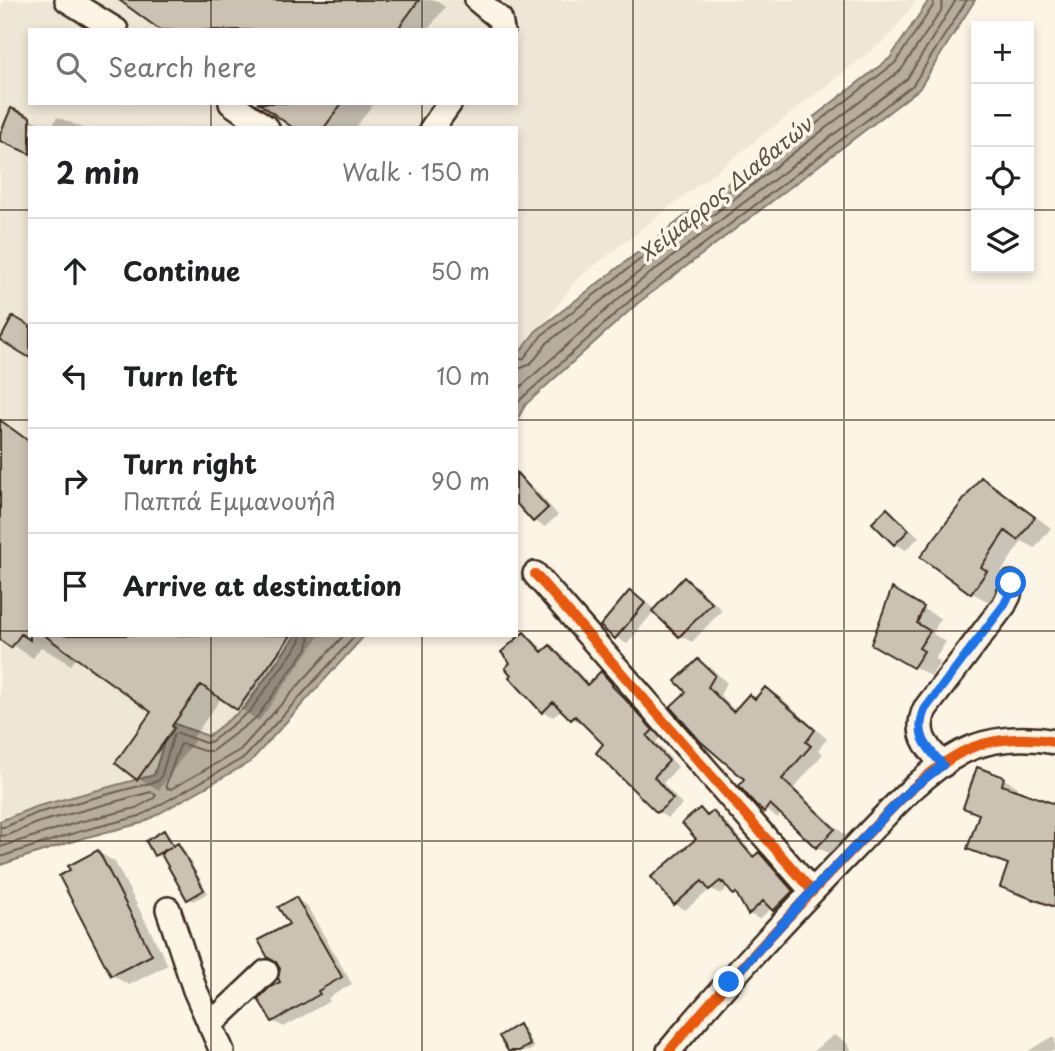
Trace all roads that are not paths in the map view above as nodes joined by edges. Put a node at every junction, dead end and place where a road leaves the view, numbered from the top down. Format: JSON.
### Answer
{"nodes":[{"id":1,"x":477,"y":0,"type":"edge"},
{"id":2,"x":70,"y":1,"type":"edge"},
{"id":3,"x":113,"y":28,"type":"edge"},
{"id":4,"x":502,"y":28,"type":"edge"},
{"id":5,"x":234,"y":105,"type":"edge"},
{"id":6,"x":449,"y":105,"type":"edge"},
{"id":7,"x":264,"y":126,"type":"edge"},
{"id":8,"x":433,"y":126,"type":"edge"},
{"id":9,"x":535,"y":574,"type":"dead end"},
{"id":10,"x":1011,"y":583,"type":"dead end"},
{"id":11,"x":1055,"y":742,"type":"edge"},
{"id":12,"x":943,"y":765,"type":"junction"},
{"id":13,"x":812,"y":891,"type":"junction"},
{"id":14,"x":168,"y":909,"type":"dead end"},
{"id":15,"x":266,"y":972,"type":"dead end"},
{"id":16,"x":210,"y":1025,"type":"junction"},
{"id":17,"x":222,"y":1051,"type":"edge"},
{"id":18,"x":669,"y":1051,"type":"edge"}],
"edges":[{"from":1,"to":4,"type":"street"},
{"from":2,"to":3,"type":"street"},
{"from":5,"to":7,"type":"street"},
{"from":6,"to":8,"type":"street"},
{"from":9,"to":13,"type":"street"},
{"from":10,"to":12,"type":"street"},
{"from":11,"to":12,"type":"street"},
{"from":12,"to":13,"type":"street"},
{"from":13,"to":18,"type":"street"},
{"from":14,"to":16,"type":"street"},
{"from":15,"to":16,"type":"street"},
{"from":16,"to":17,"type":"street"}]}
